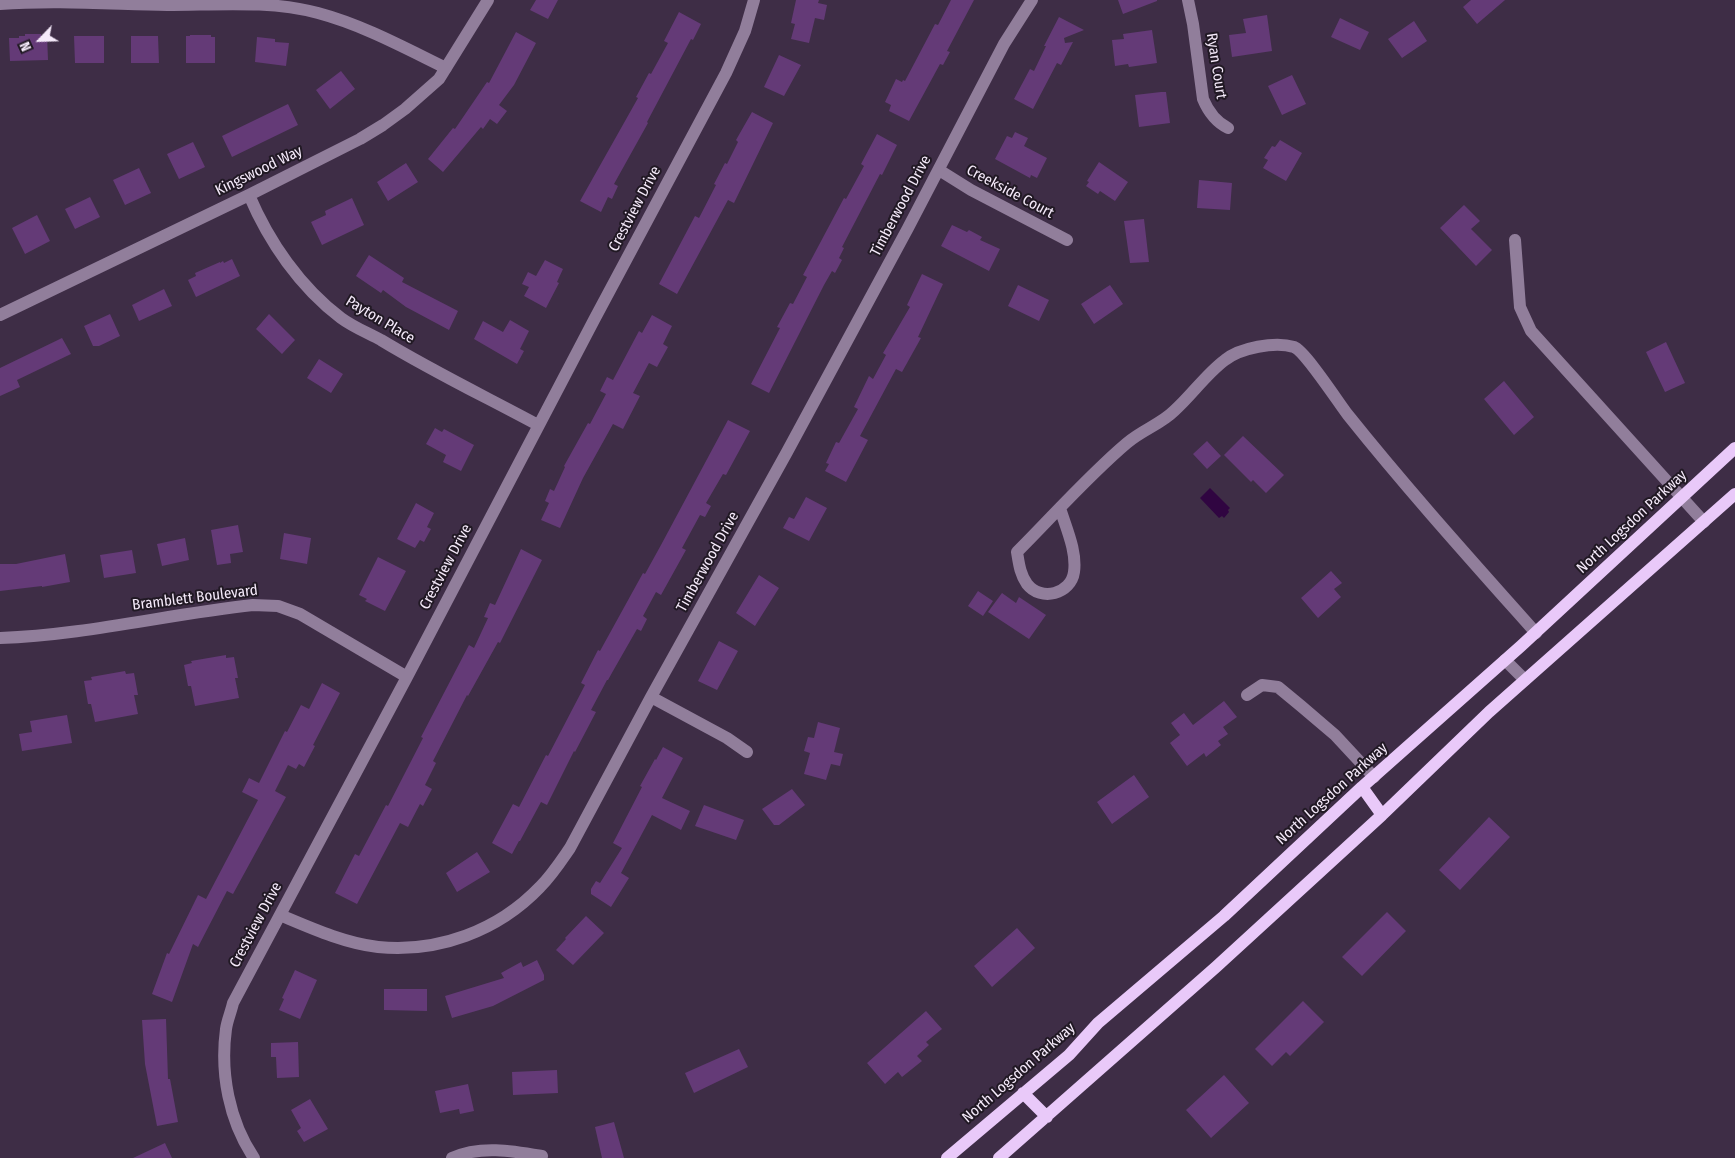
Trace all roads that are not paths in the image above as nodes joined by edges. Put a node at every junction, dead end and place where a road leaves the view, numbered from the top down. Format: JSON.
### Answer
{"nodes":[{"id":1,"x":488,"y":0,"type":"edge"},
{"id":2,"x":754,"y":0,"type":"edge"},
{"id":3,"x":1032,"y":0,"type":"edge"},
{"id":4,"x":1188,"y":0,"type":"edge"},
{"id":5,"x":0,"y":4,"type":"edge"},
{"id":6,"x":446,"y":68,"type":"junction"},
{"id":7,"x":1228,"y":128,"type":"dead end"},
{"id":8,"x":939,"y":170,"type":"junction"},
{"id":9,"x":249,"y":195,"type":"junction"},
{"id":10,"x":1067,"y":240,"type":"dead end"},
{"id":11,"x":1515,"y":240,"type":"dead end"},
{"id":12,"x":0,"y":315,"type":"edge"},
{"id":13,"x":538,"y":425,"type":"junction"},
{"id":14,"x":1735,"y":448,"type":"edge"},
{"id":15,"x":1735,"y":494,"type":"edge"},
{"id":16,"x":1682,"y":498,"type":"junction"},
{"id":17,"x":1060,"y":508,"type":"junction"},
{"id":18,"x":1704,"y":522,"type":"junction"},
{"id":19,"x":1536,"y":633,"type":"junction"},
{"id":20,"x":0,"y":638,"type":"edge"},
{"id":21,"x":1505,"y":660,"type":"junction"},
{"id":22,"x":407,"y":677,"type":"junction"},
{"id":23,"x":1525,"y":680,"type":"junction"},
{"id":24,"x":1247,"y":695,"type":"dead end"},
{"id":25,"x":651,"y":697,"type":"junction"},
{"id":26,"x":747,"y":752,"type":"dead end"},
{"id":27,"x":1374,"y":777,"type":"junction"},
{"id":28,"x":1362,"y":787,"type":"junction"},
{"id":29,"x":1382,"y":815,"type":"junction"},
{"id":30,"x":280,"y":916,"type":"junction"},
{"id":31,"x":1023,"y":1093,"type":"junction"},
{"id":32,"x":1047,"y":1117,"type":"junction"},
{"id":33,"x":542,"y":1156,"type":"dead end"},
{"id":34,"x":254,"y":1158,"type":"edge"},
{"id":35,"x":452,"y":1158,"type":"edge"},
{"id":36,"x":947,"y":1158,"type":"edge"},
{"id":37,"x":999,"y":1158,"type":"edge"}],
"edges":[{"from":1,"to":6,"type":"street","name":"Kingswood Way"},
{"from":2,"to":13,"type":"street","name":"Crestview Drive"},
{"from":3,"to":8,"type":"street","name":"Timberwood Drive"},
{"from":4,"to":7,"type":"street","name":"Ryan Court"},
{"from":5,"to":6,"type":"street"},
{"from":6,"to":9,"type":"street","name":"Kingswood Way"},
{"from":8,"to":10,"type":"street","name":"Creekside Court"},
{"from":8,"to":25,"type":"street","name":"Timberwood Drive"},
{"from":9,"to":12,"type":"street","name":"Kingswood Way"},
{"from":9,"to":13,"type":"street","name":"Payton Place"},
{"from":11,"to":16,"type":"street"},
{"from":13,"to":22,"type":"street","name":"Crestview Drive"},
{"from":14,"to":16,"type":"main road","name":"North Logsdon Parkway"},
{"from":15,"to":18,"type":"main road"},
{"from":16,"to":18,"type":"street"},
{"from":16,"to":19,"type":"main road","name":"North Logsdon Parkway"},
{"from":17,"to":17,"type":"street"},
{"from":17,"to":19,"type":"street"},
{"from":18,"to":23,"type":"main road"},
{"from":19,"to":21,"type":"main road","name":"North Logsdon Parkway"},
{"from":20,"to":22,"type":"street","name":"Bramblett Boulevard"},
{"from":21,"to":23,"type":"street"},
{"from":21,"to":27,"type":"main road","name":"North Logsdon Parkway"},
{"from":22,"to":30,"type":"street","name":"Crestview Drive"},
{"from":23,"to":29,"type":"main road"},
{"from":24,"to":27,"type":"street"},
{"from":25,"to":26,"type":"street"},
{"from":25,"to":30,"type":"street","name":"Timberwood Drive"},
{"from":27,"to":28,"type":"main road","name":"North Logsdon Parkway"},
{"from":28,"to":29,"type":"main road"},
{"from":28,"to":31,"type":"main road","name":"North Logsdon Parkway"},
{"from":29,"to":32,"type":"main road"},
{"from":30,"to":34,"type":"street","name":"Crestview Drive"},
{"from":31,"to":32,"type":"main road"},
{"from":31,"to":36,"type":"main road","name":"North Logsdon Parkway"},
{"from":32,"to":37,"type":"main road"},
{"from":33,"to":35,"type":"street"}]}
